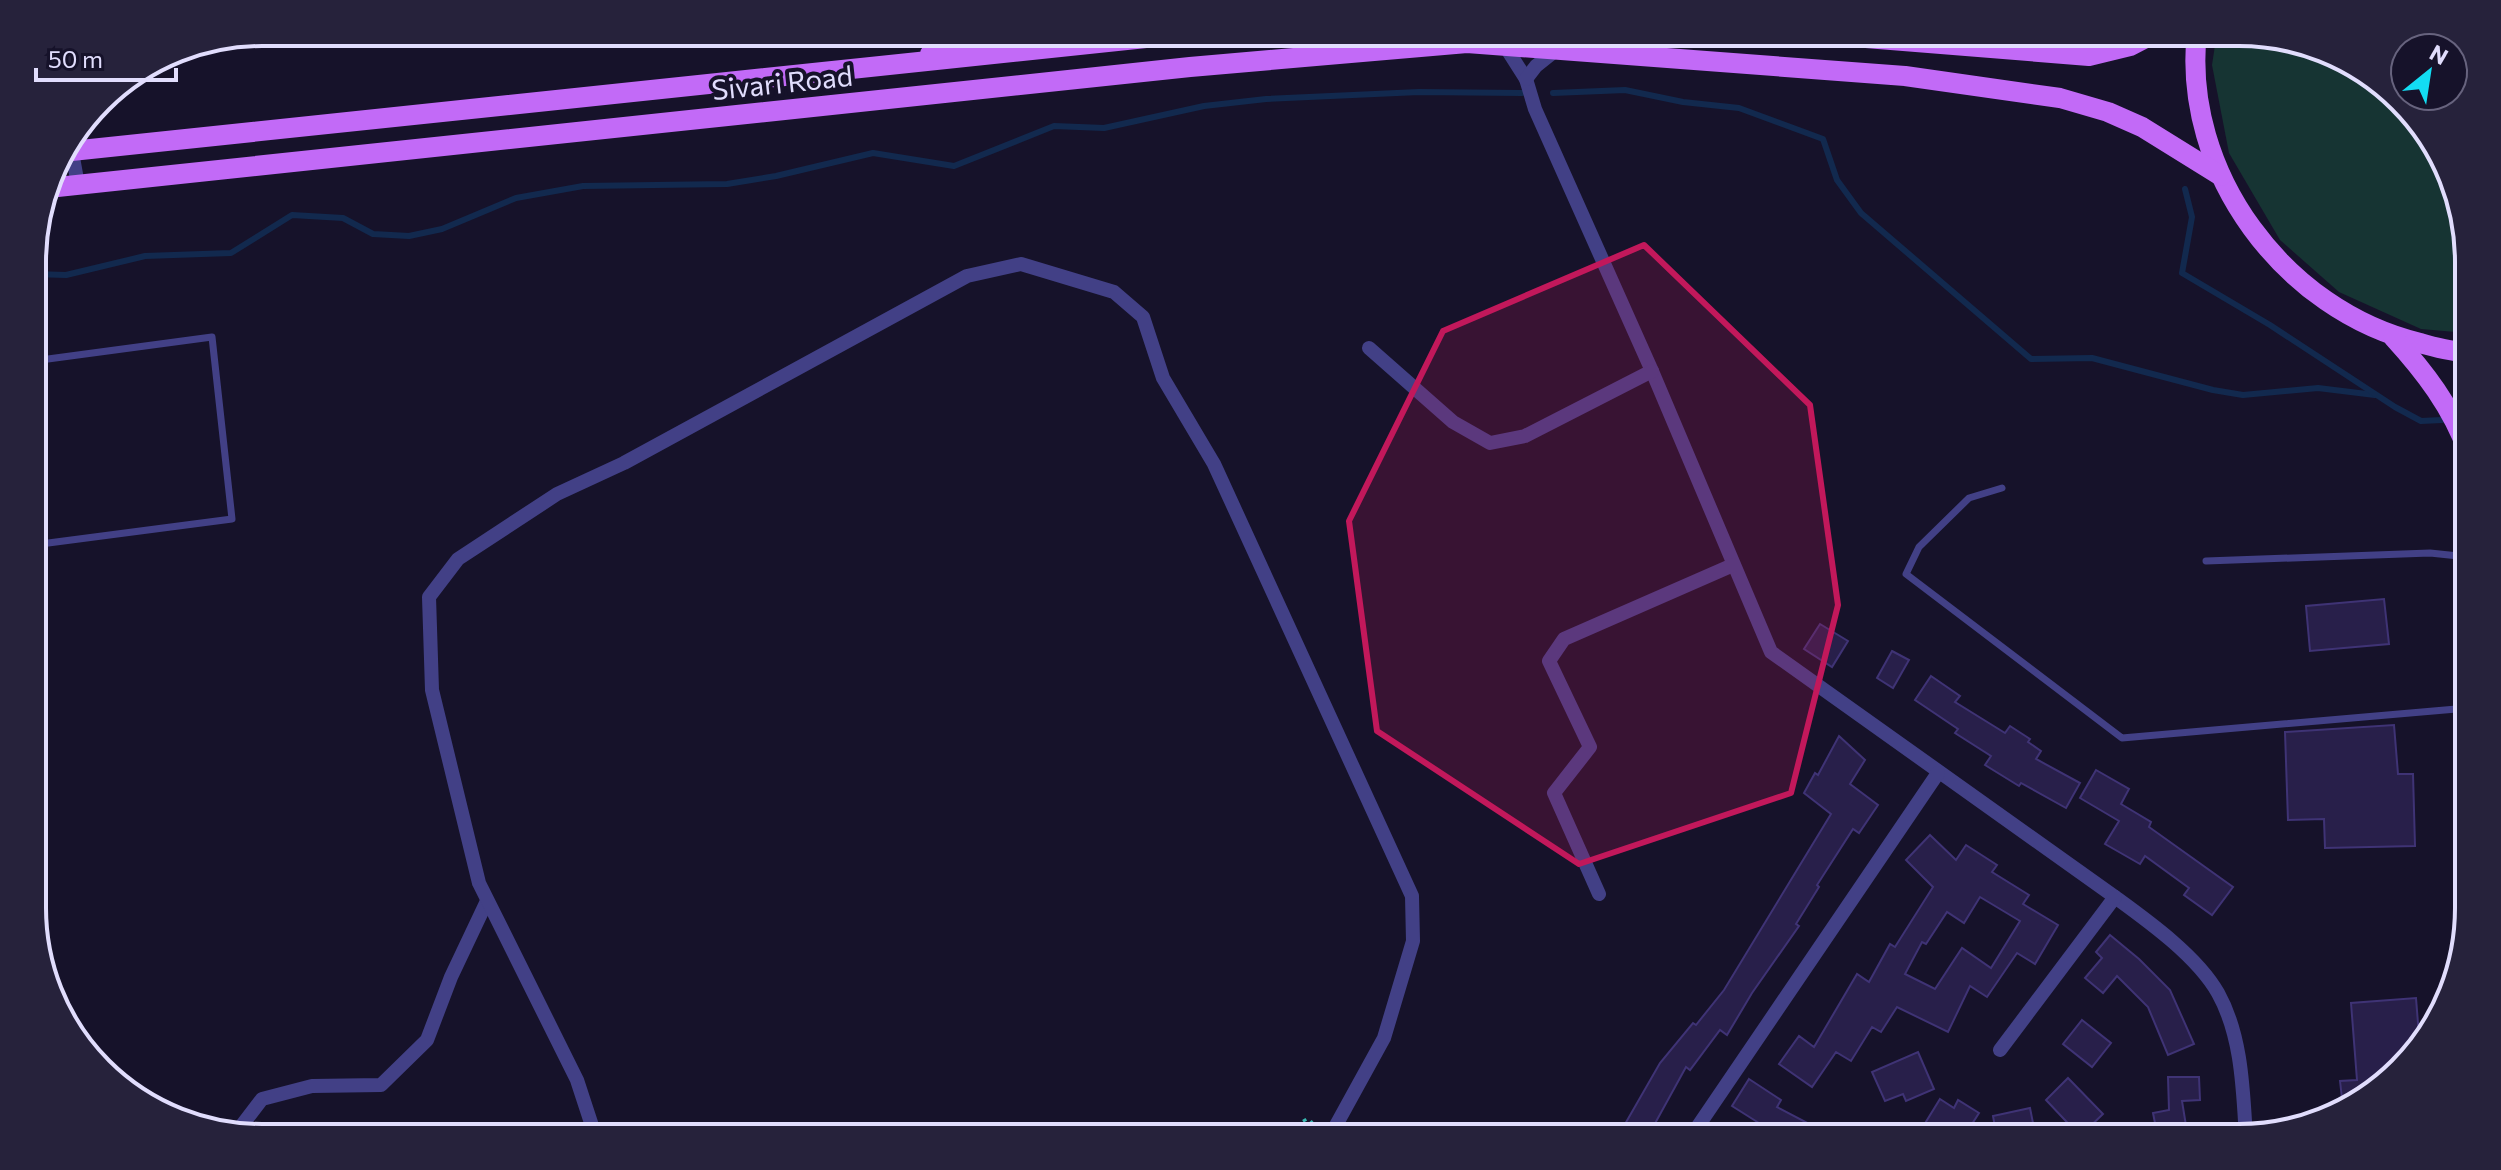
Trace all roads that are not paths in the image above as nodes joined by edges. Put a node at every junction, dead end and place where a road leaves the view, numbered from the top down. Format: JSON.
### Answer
{"nodes":[{"id":1,"x":950,"y":46,"type":"edge"},
{"id":2,"x":1075,"y":46,"type":"edge"},
{"id":3,"x":1432,"y":46,"type":"edge"},
{"id":4,"x":1505,"y":46,"type":"joint"},
{"id":5,"x":1965,"y":46,"type":"edge"},
{"id":6,"x":2130,"y":46,"type":"edge"},
{"id":7,"x":2197,"y":46,"type":"edge"},
{"id":8,"x":1556,"y":50,"type":"junction"},
{"id":9,"x":907,"y":64,"type":"junction"},
{"id":10,"x":1526,"y":79,"type":"junction"},
{"id":11,"x":79,"y":147,"type":"edge"},
{"id":12,"x":71,"y":160,"type":"edge"},
{"id":13,"x":2221,"y":176,"type":"junction"},
{"id":14,"x":78,"y":185,"type":"junction"},
{"id":15,"x":59,"y":187,"type":"edge"},
{"id":16,"x":2393,"y":337,"type":"junction"},
{"id":17,"x":1369,"y":348,"type":"dead end"},
{"id":18,"x":2455,"y":350,"type":"edge"},
{"id":19,"x":46,"y":359,"type":"edge"},
{"id":20,"x":1652,"y":371,"type":"junction"},
{"id":21,"x":2455,"y":426,"type":"edge"},
{"id":22,"x":2002,"y":488,"type":"dead end"},
{"id":23,"x":46,"y":543,"type":"edge"},
{"id":24,"x":2455,"y":556,"type":"edge"},
{"id":25,"x":2206,"y":561,"type":"dead end"},
{"id":26,"x":1733,"y":565,"type":"junction"},
{"id":27,"x":2455,"y":709,"type":"edge"},
{"id":28,"x":1938,"y":773,"type":"junction"},
{"id":29,"x":1599,"y":894,"type":"dead end"},
{"id":30,"x":2115,"y":897,"type":"junction"},
{"id":31,"x":487,"y":901,"type":"junction"},
{"id":32,"x":2000,"y":1050,"type":"dead end"},
{"id":33,"x":243,"y":1123,"type":"edge"},
{"id":34,"x":591,"y":1124,"type":"edge"},
{"id":35,"x":1337,"y":1124,"type":"edge"},
{"id":36,"x":1703,"y":1124,"type":"edge"},
{"id":37,"x":2245,"y":1124,"type":"edge"}],
"edges":[{"from":1,"to":9,"type":"main road"},
{"from":2,"to":9,"type":"main road","name":"Sivari Road"},
{"from":3,"to":14,"type":"main road","name":"Sivari Road"},
{"from":4,"to":8,"type":"main road","name":"Sivari Road"},
{"from":4,"to":10,"type":"street"},
{"from":5,"to":6,"type":"main road"},
{"from":7,"to":13,"type":"main road"},
{"from":8,"to":10,"type":"street"},
{"from":8,"to":13,"type":"main road","name":"Sivari Road"},
{"from":9,"to":11,"type":"main road","name":"Sivari Road"},
{"from":10,"to":20,"type":"street"},
{"from":12,"to":14,"type":"street"},
{"from":13,"to":16,"type":"main road"},
{"from":14,"to":15,"type":"main road","name":"Sivari Road"},
{"from":16,"to":18,"type":"main road"},
{"from":16,"to":21,"type":"main road"},
{"from":17,"to":20,"type":"street"},
{"from":19,"to":23,"type":"lane"},
{"from":20,"to":26,"type":"street"},
{"from":22,"to":27,"type":"lane"},
{"from":24,"to":25,"type":"lane"},
{"from":26,"to":28,"type":"street"},
{"from":26,"to":29,"type":"street"},
{"from":28,"to":30,"type":"street"},
{"from":28,"to":36,"type":"street"},
{"from":30,"to":32,"type":"street"},
{"from":30,"to":37,"type":"street"},
{"from":31,"to":33,"type":"street"},
{"from":31,"to":34,"type":"street"},
{"from":31,"to":35,"type":"street"}]}
